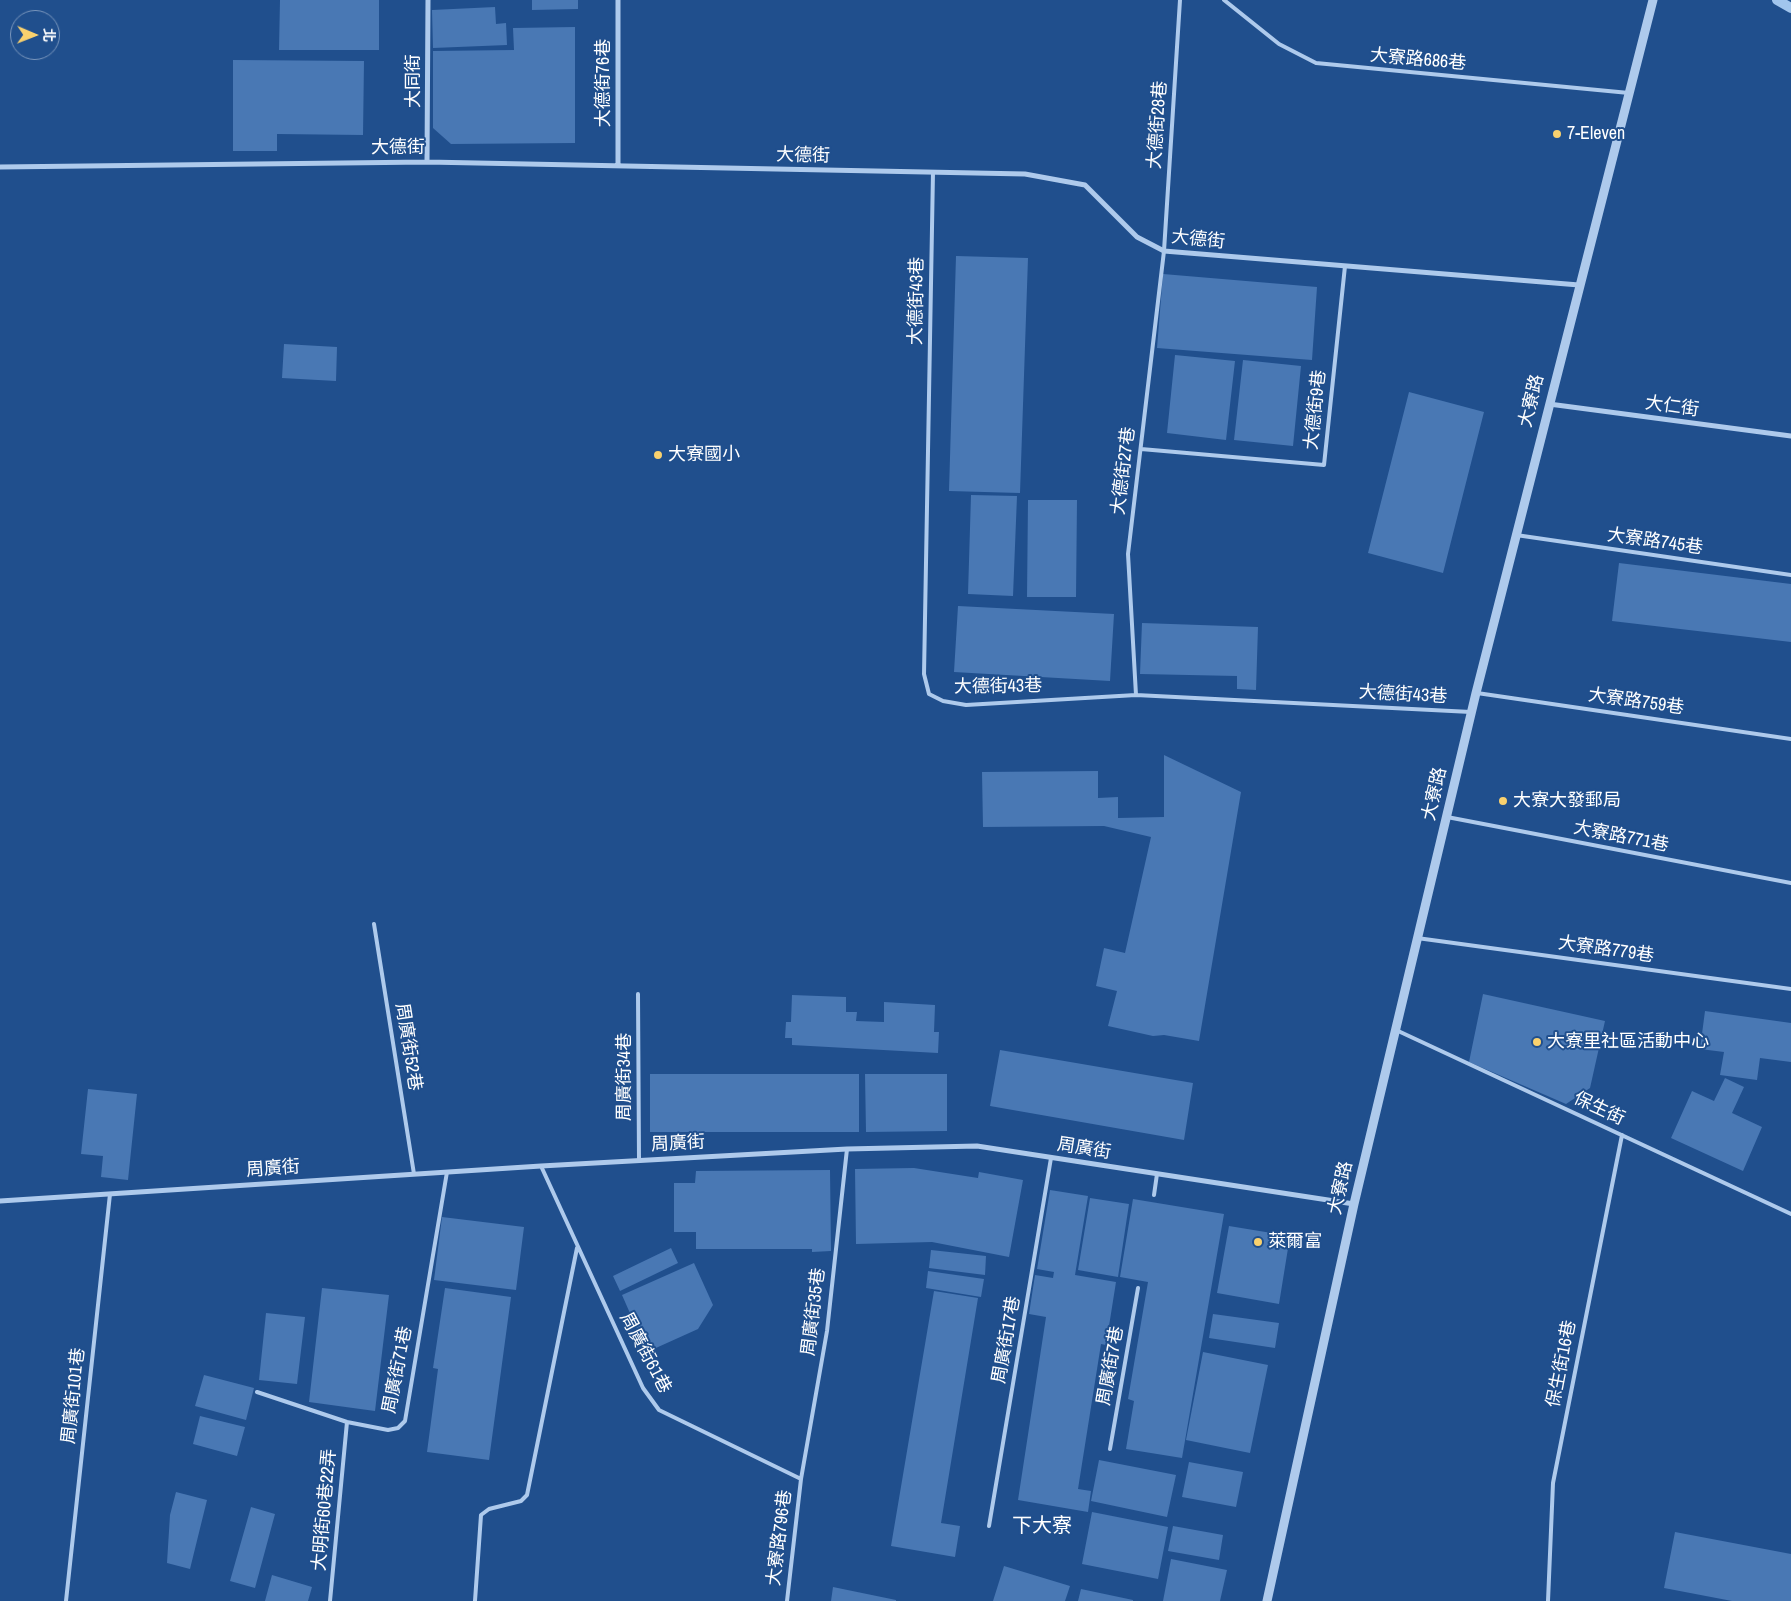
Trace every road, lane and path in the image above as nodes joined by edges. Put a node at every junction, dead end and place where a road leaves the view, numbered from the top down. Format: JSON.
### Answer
{"nodes":[{"id":1,"x":428,"y":0,"type":"edge"},
{"id":2,"x":618,"y":0,"type":"edge"},
{"id":3,"x":1180,"y":0,"type":"edge"},
{"id":4,"x":1224,"y":0,"type":"edge"},
{"id":5,"x":1653,"y":0,"type":"edge"},
{"id":6,"x":1629,"y":93,"type":"junction"},
{"id":7,"x":428,"y":162,"type":"junction"},
{"id":8,"x":618,"y":166,"type":"junction"},
{"id":9,"x":0,"y":167,"type":"edge"},
{"id":10,"x":933,"y":172,"type":"junction"},
{"id":11,"x":1164,"y":251,"type":"junction"},
{"id":12,"x":1345,"y":266,"type":"junction"},
{"id":13,"x":1579,"y":285,"type":"junction"},
{"id":14,"x":1548,"y":404,"type":"junction"},
{"id":15,"x":1791,"y":436,"type":"edge"},
{"id":16,"x":1141,"y":449,"type":"junction"},
{"id":17,"x":1515,"y":535,"type":"junction"},
{"id":18,"x":1791,"y":575,"type":"edge"},
{"id":19,"x":1476,"y":693,"type":"junction"},
{"id":20,"x":1136,"y":695,"type":"junction"},
{"id":21,"x":1471,"y":712,"type":"junction"},
{"id":22,"x":1791,"y":739,"type":"edge"},
{"id":23,"x":1446,"y":817,"type":"junction"},
{"id":24,"x":1791,"y":883,"type":"edge"},
{"id":25,"x":374,"y":924,"type":"dead end"},
{"id":26,"x":1418,"y":938,"type":"junction"},
{"id":27,"x":1791,"y":990,"type":"edge"},
{"id":28,"x":638,"y":994,"type":"dead end"},
{"id":29,"x":1395,"y":1029,"type":"junction"},
{"id":30,"x":1622,"y":1135,"type":"junction"},
{"id":31,"x":846,"y":1149,"type":"junction"},
{"id":32,"x":1051,"y":1158,"type":"junction"},
{"id":33,"x":639,"y":1160,"type":"junction"},
{"id":34,"x":541,"y":1166,"type":"junction"},
{"id":35,"x":447,"y":1172,"type":"junction"},
{"id":36,"x":414,"y":1174,"type":"junction"},
{"id":37,"x":1157,"y":1174,"type":"junction"},
{"id":38,"x":110,"y":1194,"type":"junction"},
{"id":39,"x":1154,"y":1195,"type":"dead end"},
{"id":40,"x":0,"y":1200,"type":"edge"},
{"id":41,"x":1354,"y":1204,"type":"junction"},
{"id":42,"x":1791,"y":1214,"type":"edge"},
{"id":43,"x":577,"y":1246,"type":"junction"},
{"id":44,"x":1138,"y":1288,"type":"dead end"},
{"id":45,"x":257,"y":1392,"type":"dead end"},
{"id":46,"x":347,"y":1422,"type":"junction"},
{"id":47,"x":1110,"y":1449,"type":"dead end"},
{"id":48,"x":801,"y":1478,"type":"junction"},
{"id":49,"x":989,"y":1526,"type":"dead end"},
{"id":50,"x":66,"y":1601,"type":"edge"},
{"id":51,"x":330,"y":1601,"type":"edge"},
{"id":52,"x":475,"y":1601,"type":"edge"},
{"id":53,"x":787,"y":1601,"type":"edge"},
{"id":54,"x":1267,"y":1601,"type":"edge"},
{"id":55,"x":1548,"y":1601,"type":"edge"}],
"edges":[{"from":1,"to":7,"type":"street","name":"大同街"},
{"from":2,"to":8,"type":"street","name":"大德街76巷"},
{"from":3,"to":11,"type":"lane","name":"大德街28巷"},
{"from":4,"to":6,"type":"lane","name":"大寮路686巷"},
{"from":5,"to":6,"type":"street","name":"大寮路"},
{"from":6,"to":13,"type":"street","name":"大寮路"},
{"from":7,"to":8,"type":"street","name":"大德街"},
{"from":7,"to":9,"type":"street","name":"大德街"},
{"from":8,"to":10,"type":"street","name":"大德街"},
{"from":10,"to":11,"type":"street","name":"大德街"},
{"from":10,"to":20,"type":"lane","name":"大德街43巷"},
{"from":11,"to":12,"type":"street","name":"大德街"},
{"from":11,"to":16,"type":"lane","name":"大德街27巷"},
{"from":12,"to":13,"type":"street","name":"大德街"},
{"from":12,"to":16,"type":"lane","name":"大德街9巷"},
{"from":13,"to":14,"type":"street","name":"大寮路"},
{"from":14,"to":15,"type":"street","name":"大仁街"},
{"from":14,"to":17,"type":"street","name":"大寮路"},
{"from":16,"to":20,"type":"lane","name":"大德街27巷"},
{"from":17,"to":18,"type":"lane","name":"大寮路745巷"},
{"from":17,"to":19,"type":"street","name":"大寮路"},
{"from":19,"to":21,"type":"street","name":"大寮路"},
{"from":19,"to":22,"type":"lane","name":"大寮路759巷"},
{"from":20,"to":21,"type":"lane","name":"大德街43巷"},
{"from":21,"to":23,"type":"street","name":"大寮路"},
{"from":23,"to":24,"type":"lane","name":"大寮路771巷"},
{"from":23,"to":26,"type":"street","name":"大寮路"},
{"from":25,"to":36,"type":"lane","name":"周廣街52巷"},
{"from":26,"to":27,"type":"lane","name":"大寮路779巷"},
{"from":26,"to":29,"type":"street","name":"大寮路"},
{"from":28,"to":33,"type":"lane","name":"周廣街34巷"},
{"from":29,"to":30,"type":"lane","name":"保生街"},
{"from":29,"to":41,"type":"street","name":"大寮路"},
{"from":30,"to":42,"type":"lane","name":"保生街"},
{"from":30,"to":55,"type":"lane","name":"保生街16巷"},
{"from":31,"to":32,"type":"street","name":"周廣街"},
{"from":31,"to":33,"type":"street","name":"周廣街"},
{"from":31,"to":48,"type":"lane","name":"周廣街35巷"},
{"from":32,"to":37,"type":"street","name":"周廣街"},
{"from":32,"to":49,"type":"lane","name":"周廣街17巷"},
{"from":33,"to":34,"type":"street","name":"周廣街"},
{"from":34,"to":35,"type":"street","name":"周廣街"},
{"from":34,"to":43,"type":"lane","name":"周廣街61巷"},
{"from":35,"to":36,"type":"street","name":"周廣街"},
{"from":35,"to":46,"type":"lane","name":"周廣街71巷"},
{"from":36,"to":38,"type":"street","name":"周廣街"},
{"from":37,"to":39,"type":"lane"},
{"from":37,"to":41,"type":"street","name":"周廣街"},
{"from":38,"to":40,"type":"street","name":"周廣街"},
{"from":38,"to":50,"type":"lane","name":"周廣街101巷"},
{"from":41,"to":54,"type":"street","name":"大寮路"},
{"from":43,"to":48,"type":"lane","name":"周廣街61巷"},
{"from":43,"to":52,"type":"lane"},
{"from":44,"to":47,"type":"lane","name":"周廣街7巷"},
{"from":45,"to":46,"type":"lane","name":"周廣街71巷"},
{"from":46,"to":51,"type":"lane","name":"大明街60巷22弄"},
{"from":48,"to":53,"type":"lane","name":"大寮路796巷"}]}
